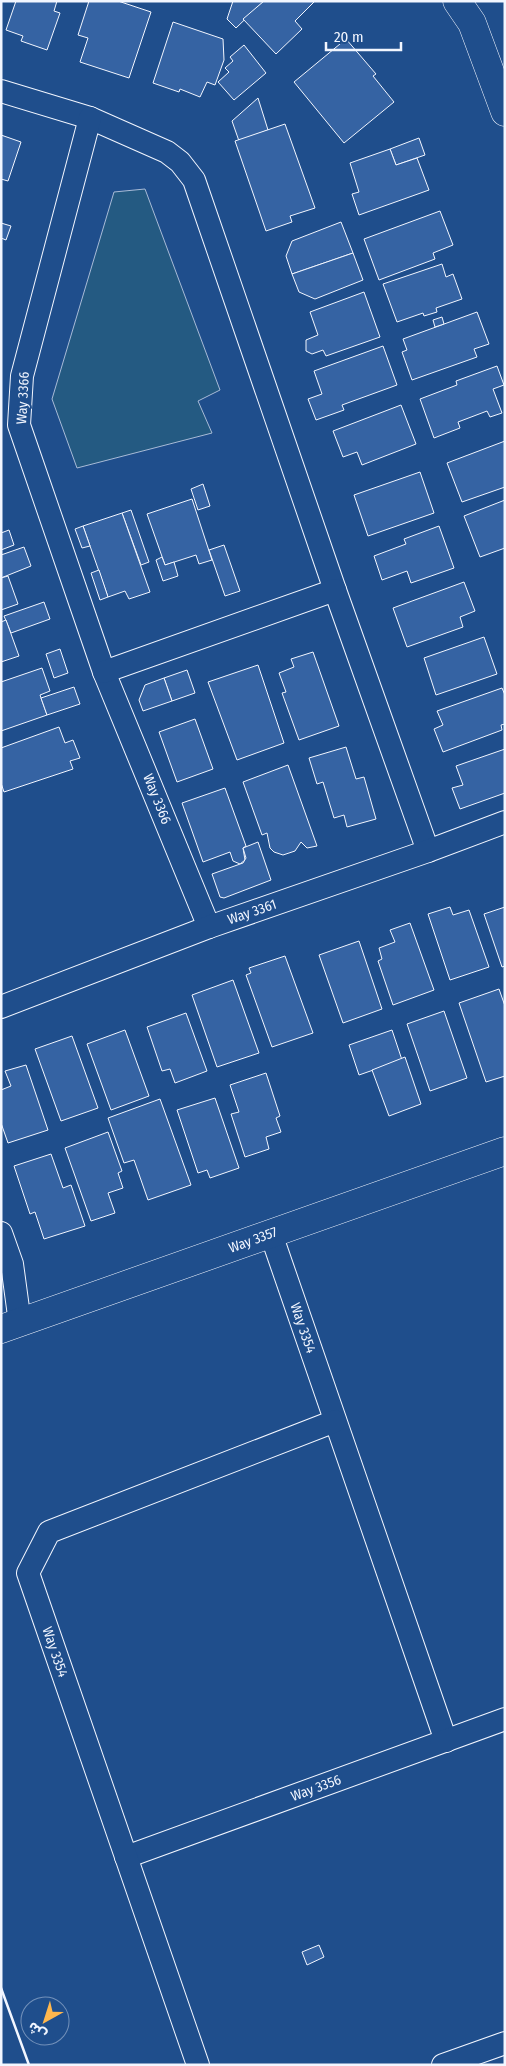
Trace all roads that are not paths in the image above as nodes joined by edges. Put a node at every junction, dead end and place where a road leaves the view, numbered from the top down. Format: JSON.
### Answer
{"nodes":[{"id":1,"x":457,"y":1,"type":"edge"},
{"id":2,"x":1,"y":91,"type":"edge"},
{"id":3,"x":505,"y":112,"type":"edge"},
{"id":4,"x":90,"y":118,"type":"junction"},
{"id":5,"x":335,"y":590,"type":"junction"},
{"id":6,"x":104,"y":672,"type":"junction"},
{"id":7,"x":505,"y":822,"type":"edge"},
{"id":8,"x":428,"y":851,"type":"junction"},
{"id":9,"x":209,"y":927,"type":"junction"},
{"id":10,"x":1,"y":1007,"type":"edge"},
{"id":11,"x":505,"y":1151,"type":"edge"},
{"id":12,"x":1,"y":1233,"type":"edge"},
{"id":13,"x":270,"y":1234,"type":"junction"},
{"id":14,"x":11,"y":1326,"type":"edge"},
{"id":15,"x":335,"y":1421,"type":"junction"},
{"id":16,"x":505,"y":1719,"type":"edge"},
{"id":17,"x":446,"y":1741,"type":"junction"},
{"id":18,"x":126,"y":1857,"type":"junction"},
{"id":19,"x":505,"y":2043,"type":"edge"},
{"id":20,"x":198,"y":2065,"type":"edge"},
{"id":21,"x":443,"y":2065,"type":"edge"}],
"edges":[{"from":1,"to":3,"type":"street"},
{"from":2,"to":4,"type":"street"},
{"from":4,"to":5,"type":"street"},
{"from":4,"to":6,"type":"street","name":"Way 3366"},
{"from":5,"to":6,"type":"street"},
{"from":5,"to":8,"type":"street"},
{"from":6,"to":9,"type":"street","name":"Way 3366"},
{"from":7,"to":8,"type":"street","name":"Way 3361"},
{"from":8,"to":9,"type":"street","name":"Way 3361"},
{"from":9,"to":10,"type":"street","name":"Way 3361"},
{"from":11,"to":13,"type":"street","name":"Way 3357"},
{"from":12,"to":14,"type":"street"},
{"from":13,"to":14,"type":"street","name":"Way 3357"},
{"from":13,"to":15,"type":"street","name":"Way 3354"},
{"from":15,"to":17,"type":"street","name":"Way 3354"},
{"from":15,"to":18,"type":"street","name":"Way 3354"},
{"from":16,"to":17,"type":"street","name":"Way 3356"},
{"from":17,"to":18,"type":"street","name":"Way 3356"},
{"from":18,"to":20,"type":"street","name":"Way 3354"},
{"from":19,"to":21,"type":"street"}]}
